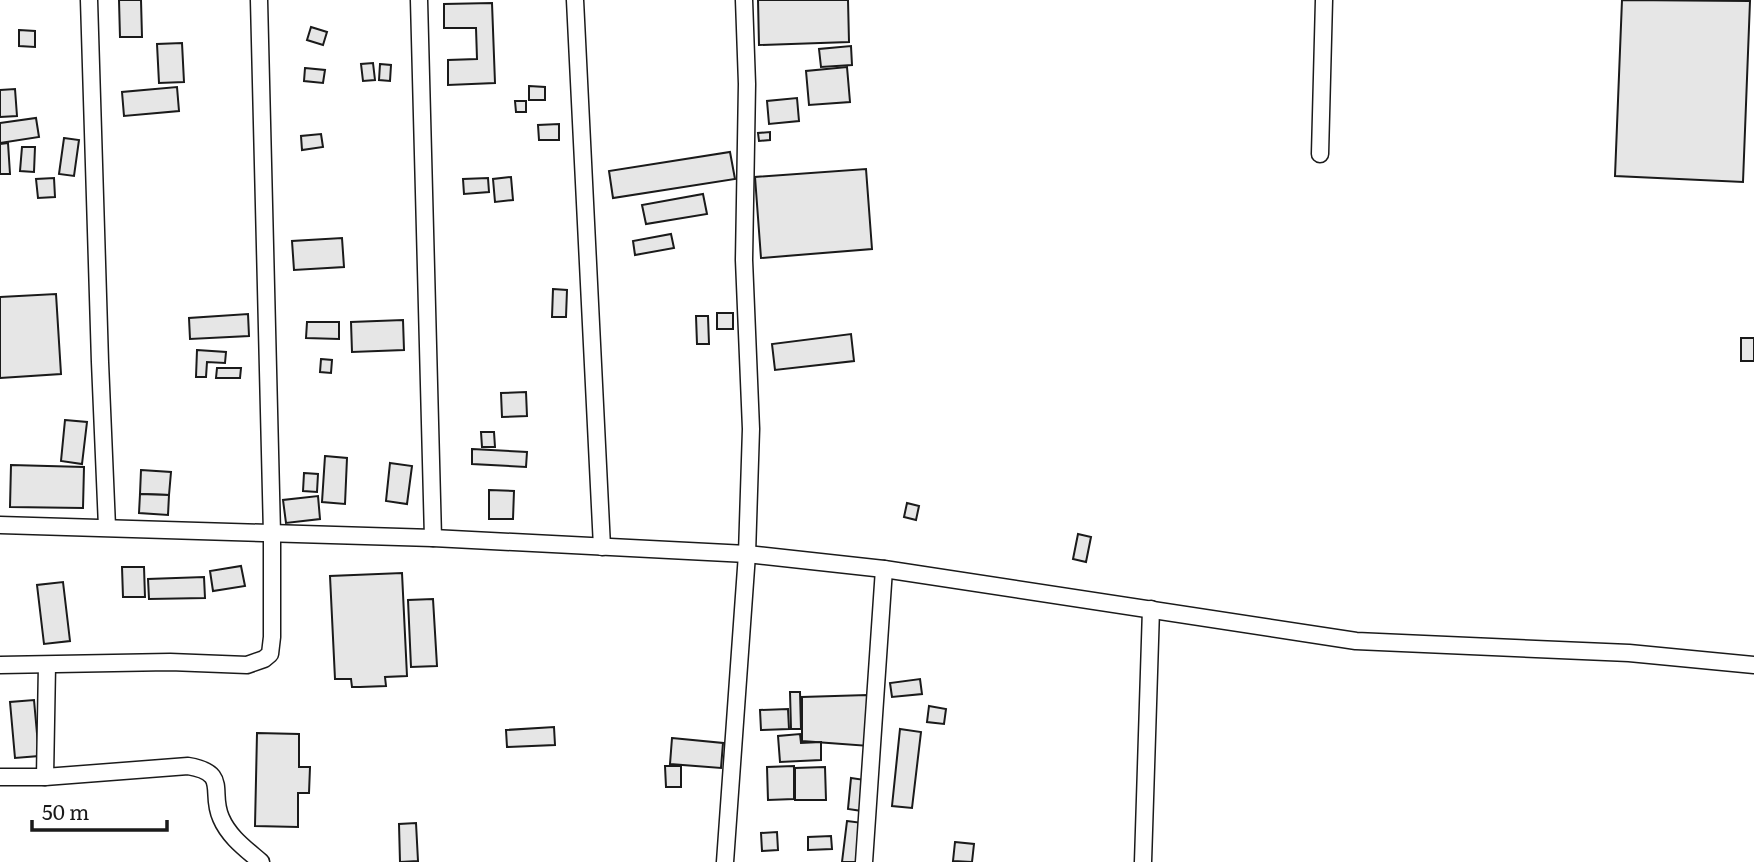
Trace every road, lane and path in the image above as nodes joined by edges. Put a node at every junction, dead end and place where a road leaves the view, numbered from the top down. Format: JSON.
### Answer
{"nodes":[{"id":1,"x":89,"y":0,"type":"edge"},
{"id":2,"x":259,"y":0,"type":"edge"},
{"id":3,"x":419,"y":0,"type":"edge"},
{"id":4,"x":575,"y":0,"type":"edge"},
{"id":5,"x":744,"y":0,"type":"edge"},
{"id":6,"x":1324,"y":0,"type":"edge"},
{"id":7,"x":1320,"y":154,"type":"dead end"},
{"id":8,"x":0,"y":525,"type":"edge"},
{"id":9,"x":107,"y":527,"type":"junction"},
{"id":10,"x":272,"y":534,"type":"junction"},
{"id":11,"x":433,"y":538,"type":"junction"},
{"id":12,"x":602,"y":547,"type":"junction"},
{"id":13,"x":747,"y":554,"type":"junction"},
{"id":14,"x":884,"y":569,"type":"junction"},
{"id":15,"x":1151,"y":609,"type":"junction"},
{"id":16,"x":47,"y":664,"type":"junction"},
{"id":17,"x":0,"y":665,"type":"edge"},
{"id":18,"x":1754,"y":665,"type":"edge"},
{"id":19,"x":0,"y":777,"type":"edge"},
{"id":20,"x":45,"y":777,"type":"junction"},
{"id":21,"x":261,"y":862,"type":"edge"},
{"id":22,"x":725,"y":862,"type":"edge"},
{"id":23,"x":864,"y":862,"type":"edge"},
{"id":24,"x":1143,"y":862,"type":"edge"}],
"edges":[{"from":1,"to":9,"type":"street"},
{"from":2,"to":10,"type":"street"},
{"from":3,"to":11,"type":"street"},
{"from":4,"to":12,"type":"street"},
{"from":5,"to":13,"type":"street"},
{"from":6,"to":7,"type":"street"},
{"from":8,"to":9,"type":"street"},
{"from":9,"to":10,"type":"street"},
{"from":10,"to":11,"type":"street"},
{"from":10,"to":16,"type":"street"},
{"from":11,"to":12,"type":"street"},
{"from":12,"to":13,"type":"street"},
{"from":13,"to":14,"type":"street"},
{"from":13,"to":22,"type":"street"},
{"from":14,"to":15,"type":"street"},
{"from":14,"to":23,"type":"street"},
{"from":15,"to":18,"type":"street"},
{"from":15,"to":24,"type":"street"},
{"from":16,"to":17,"type":"street"},
{"from":16,"to":20,"type":"street"},
{"from":19,"to":20,"type":"street"},
{"from":20,"to":21,"type":"street"}]}
